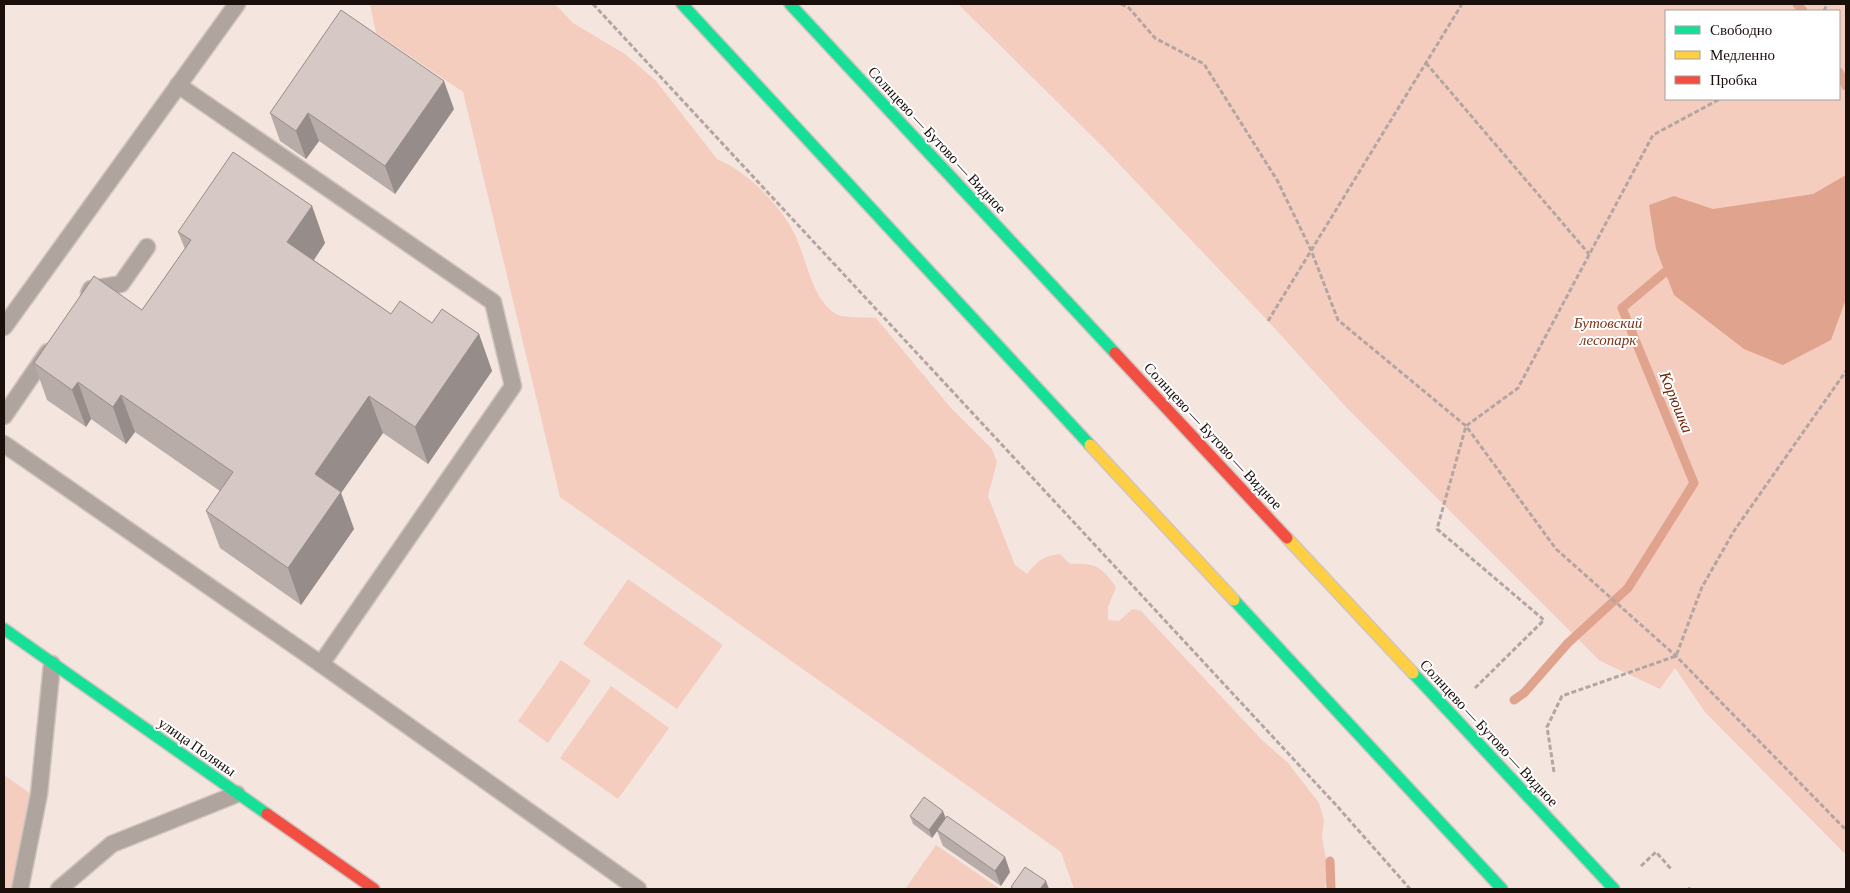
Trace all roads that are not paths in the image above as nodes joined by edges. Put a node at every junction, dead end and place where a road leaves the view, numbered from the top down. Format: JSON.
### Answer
{"nodes":[{"id":1,"x":237,"y":4,"type":"edge"},
{"id":2,"x":682,"y":4,"type":"edge"},
{"id":3,"x":790,"y":4,"type":"edge"},
{"id":4,"x":178,"y":85,"type":"junction"},
{"id":5,"x":147,"y":247,"type":"dead end"},
{"id":6,"x":80,"y":305,"type":"edge"},
{"id":7,"x":4,"y":327,"type":"edge"},
{"id":8,"x":58,"y":337,"type":"edge"},
{"id":9,"x":4,"y":416,"type":"edge"},
{"id":10,"x":4,"y":444,"type":"edge"},
{"id":11,"x":4,"y":630,"type":"edge"},
{"id":12,"x":52,"y":664,"type":"junction"},
{"id":13,"x":320,"y":664,"type":"junction"},
{"id":14,"x":238,"y":794,"type":"junction"},
{"id":15,"x":20,"y":889,"type":"edge"},
{"id":16,"x":59,"y":889,"type":"edge"},
{"id":17,"x":374,"y":889,"type":"edge"},
{"id":18,"x":638,"y":889,"type":"edge"},
{"id":19,"x":1502,"y":889,"type":"edge"},
{"id":20,"x":1614,"y":889,"type":"edge"}],
"edges":[{"from":1,"to":4,"type":"lane"},
{"from":2,"to":19,"type":"main road"},
{"from":3,"to":20,"type":"main road","name":"Солнцево — Бутово — Видное"},
{"from":4,"to":7,"type":"lane"},
{"from":4,"to":13,"type":"lane"},
{"from":5,"to":6,"type":"lane"},
{"from":8,"to":9,"type":"lane"},
{"from":10,"to":13,"type":"lane"},
{"from":11,"to":12,"type":"main road","name":"улица Поляны"},
{"from":12,"to":14,"type":"main road","name":"улица Поляны"},
{"from":12,"to":15,"type":"lane"},
{"from":13,"to":18,"type":"lane"},
{"from":14,"to":16,"type":"lane"},
{"from":14,"to":17,"type":"main road","name":"улица Поляны"}]}
